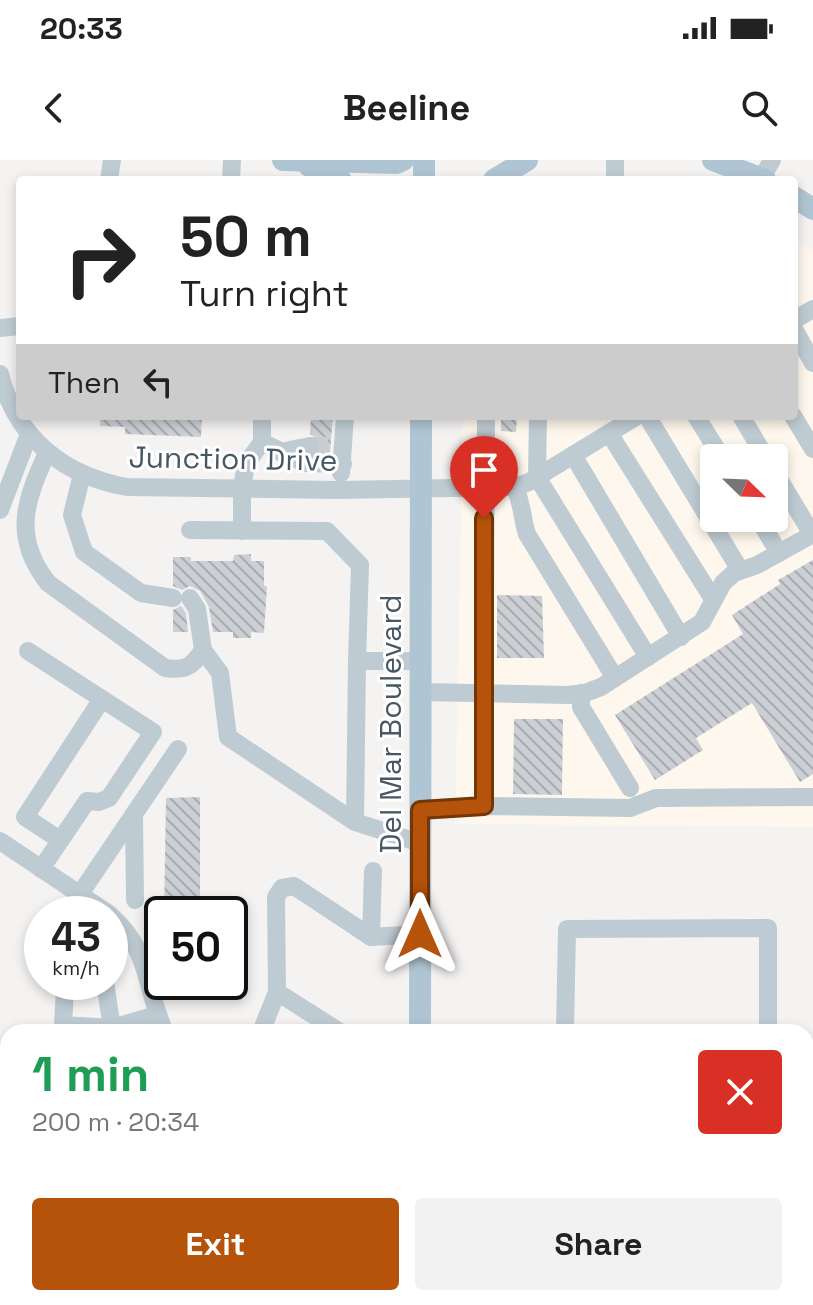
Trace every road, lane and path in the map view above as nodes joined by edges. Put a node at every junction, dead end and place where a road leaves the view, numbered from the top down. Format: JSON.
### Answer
{"nodes":[{"id":1,"x":403,"y":160,"type":"edge"},
{"id":2,"x":527,"y":160,"type":"edge"},
{"id":3,"x":713,"y":160,"type":"edge"},
{"id":4,"x":292,"y":161,"type":"edge"},
{"id":5,"x":766,"y":173,"type":"edge"},
{"id":6,"x":331,"y":176,"type":"edge"},
{"id":7,"x":501,"y":176,"type":"edge"},
{"id":8,"x":798,"y":336,"type":"edge"},
{"id":9,"x":813,"y":363,"type":"edge"},
{"id":10,"x":0,"y":374,"type":"edge"},
{"id":11,"x":16,"y":414,"type":"edge"},
{"id":12,"x":20,"y":420,"type":"edge"},
{"id":13,"x":262,"y":420,"type":"edge"},
{"id":14,"x":345,"y":420,"type":"edge"},
{"id":15,"x":421,"y":420,"type":"edge"},
{"id":16,"x":486,"y":420,"type":"edge"},
{"id":17,"x":538,"y":420,"type":"edge"},
{"id":18,"x":630,"y":420,"type":"edge"},
{"id":19,"x":649,"y":420,"type":"edge"},
{"id":20,"x":698,"y":420,"type":"edge"},
{"id":21,"x":743,"y":420,"type":"edge"},
{"id":22,"x":795,"y":420,"type":"edge"},
{"id":23,"x":609,"y":433,"type":"junction"},
{"id":24,"x":29,"y":434,"type":"junction"},
{"id":25,"x":262,"y":442,"type":"junction"},
{"id":26,"x":713,"y":444,"type":"edge"},
{"id":27,"x":758,"y":444,"type":"edge"},
{"id":28,"x":310,"y":446,"type":"tunnel mouth"},
{"id":29,"x":813,"y":449,"type":"edge"},
{"id":30,"x":280,"y":452,"type":"junction"},
{"id":31,"x":341,"y":452,"type":"junction"},
{"id":32,"x":47,"y":453,"type":"junction"},
{"id":33,"x":573,"y":455,"type":"junction"},
{"id":34,"x":82,"y":474,"type":"junction"},
{"id":35,"x":537,"y":477,"type":"junction"},
{"id":36,"x":515,"y":487,"type":"junction"},
{"id":37,"x":242,"y":488,"type":"junction"},
{"id":38,"x":484,"y":488,"type":"junction"},
{"id":39,"x":423,"y":489,"type":"junction"},
{"id":40,"x":337,"y":490,"type":"junction"},
{"id":41,"x":788,"y":494,"type":"edge"},
{"id":42,"x":0,"y":510,"type":"edge"},
{"id":43,"x":190,"y":530,"type":"dead end"},
{"id":44,"x":242,"y":531,"type":"junction"},
{"id":45,"x":766,"y":532,"type":"edge"},
{"id":46,"x":813,"y":534,"type":"edge"},
{"id":47,"x":779,"y":553,"type":"junction"},
{"id":48,"x":740,"y":570,"type":"junction"},
{"id":49,"x":713,"y":599,"type":"junction"},
{"id":50,"x":681,"y":637,"type":"junction"},
{"id":51,"x":203,"y":650,"type":"junction"},
{"id":52,"x":28,"y":651,"type":"dead end"},
{"id":53,"x":648,"y":657,"type":"junction"},
{"id":54,"x":357,"y":661,"type":"junction"},
{"id":55,"x":421,"y":661,"type":"junction"},
{"id":56,"x":615,"y":678,"type":"junction"},
{"id":57,"x":421,"y":692,"type":"junction"},
{"id":58,"x":484,"y":693,"type":"junction"},
{"id":59,"x":581,"y":693,"type":"junction"},
{"id":60,"x":102,"y":699,"type":"junction"},
{"id":61,"x":178,"y":749,"type":"dead end"},
{"id":62,"x":630,"y":788,"type":"dead end"},
{"id":63,"x":813,"y":797,"type":"edge"},
{"id":64,"x":484,"y":806,"type":"junction"},
{"id":65,"x":420,"y":810,"type":"junction"},
{"id":66,"x":134,"y":814,"type":"junction"},
{"id":67,"x":355,"y":822,"type":"junction"},
{"id":68,"x":60,"y":840,"type":"junction"},
{"id":69,"x":0,"y":841,"type":"edge"},
{"id":70,"x":420,"y":843,"type":"junction"},
{"id":71,"x":41,"y":869,"type":"junction"},
{"id":72,"x":373,"y":871,"type":"dead end"},
{"id":73,"x":80,"y":894,"type":"junction"},
{"id":74,"x":83,"y":896,"type":"edge"},
{"id":75,"x":135,"y":900,"type":"dead end"},
{"id":76,"x":128,"y":933,"type":"edge"},
{"id":77,"x":420,"y":934,"type":"junction"},
{"id":78,"x":371,"y":937,"type":"junction"},
{"id":79,"x":277,"y":992,"type":"junction"},
{"id":80,"x":64,"y":1000,"type":"edge"},
{"id":81,"x":108,"y":1000,"type":"edge"},
{"id":82,"x":63,"y":1024,"type":"edge"},
{"id":83,"x":111,"y":1024,"type":"edge"},
{"id":84,"x":161,"y":1024,"type":"edge"},
{"id":85,"x":264,"y":1024,"type":"edge"},
{"id":86,"x":311,"y":1024,"type":"edge"},
{"id":87,"x":420,"y":1024,"type":"edge"},
{"id":88,"x":565,"y":1024,"type":"edge"},
{"id":89,"x":768,"y":1024,"type":"edge"}],
"edges":[{"from":1,"to":4,"type":"main road"},
{"from":2,"to":7,"type":"main road"},
{"from":3,"to":5,"type":"main road"},
{"from":4,"to":6,"type":"main road"},
{"from":8,"to":9,"type":"street"},
{"from":10,"to":11,"type":"street","name":"Junction Drive"},
{"from":12,"to":24,"type":"street","name":"Junction Drive"},
{"from":13,"to":25,"type":"street"},
{"from":14,"to":31,"type":"street"},
{"from":15,"to":39,"type":"main road","name":"Del Mar Boulevard"},
{"from":16,"to":38,"type":"street"},
{"from":17,"to":35,"type":"street"},
{"from":18,"to":23,"type":"street"},
{"from":19,"to":48,"type":"street"},
{"from":20,"to":26,"type":"street"},
{"from":21,"to":27,"type":"street"},
{"from":22,"to":29,"type":"street"},
{"from":23,"to":33,"type":"street"},
{"from":23,"to":49,"type":"street"},
{"from":24,"to":32,"type":"street","name":"Junction Drive"},
{"from":24,"to":42,"type":"street"},
{"from":25,"to":30,"type":"street"},
{"from":25,"to":37,"type":"street"},
{"from":28,"to":30,"type":"street"},
{"from":30,"to":31,"type":"street"},
{"from":31,"to":40,"type":"street"},
{"from":32,"to":34,"type":"street","name":"Junction Drive"},
{"from":32,"to":51,"type":"street"},
{"from":33,"to":35,"type":"street"},
{"from":33,"to":50,"type":"street"},
{"from":34,"to":37,"type":"street","name":"Junction Drive"},
{"from":34,"to":51,"type":"street"},
{"from":35,"to":36,"type":"street"},
{"from":35,"to":53,"type":"street"},
{"from":36,"to":38,"type":"street","name":"Junction Drive"},
{"from":36,"to":56,"type":"street"},
{"from":37,"to":40,"type":"street","name":"Junction Drive"},
{"from":37,"to":44,"type":"street"},
{"from":38,"to":39,"type":"street","name":"Junction Drive"},
{"from":38,"to":58,"type":"street"},
{"from":39,"to":40,"type":"street","name":"Junction Drive"},
{"from":39,"to":55,"type":"main road","name":"Del Mar Boulevard"},
{"from":41,"to":46,"type":"street"},
{"from":43,"to":44,"type":"street"},
{"from":44,"to":54,"type":"street"},
{"from":45,"to":47,"type":"street"},
{"from":46,"to":47,"type":"street"},
{"from":47,"to":48,"type":"street"},
{"from":48,"to":49,"type":"street"},
{"from":49,"to":50,"type":"street"},
{"from":50,"to":53,"type":"street"},
{"from":51,"to":67,"type":"street"},
{"from":52,"to":60,"type":"street"},
{"from":53,"to":56,"type":"street"},
{"from":54,"to":55,"type":"street"},
{"from":54,"to":67,"type":"street"},
{"from":55,"to":57,"type":"main road","name":"Del Mar Boulevard"},
{"from":56,"to":59,"type":"street"},
{"from":57,"to":58,"type":"street"},
{"from":57,"to":65,"type":"main road","name":"Del Mar Boulevard"},
{"from":58,"to":59,"type":"street"},
{"from":58,"to":64,"type":"street"},
{"from":59,"to":62,"type":"street"},
{"from":60,"to":68,"type":"street"},
{"from":60,"to":68,"type":"street"},
{"from":61,"to":66,"type":"street"},
{"from":63,"to":64,"type":"street"},
{"from":64,"to":65,"type":"street"},
{"from":65,"to":70,"type":"main road","name":"Del Mar Boulevard"},
{"from":66,"to":73,"type":"street"},
{"from":66,"to":75,"type":"street"},
{"from":67,"to":70,"type":"street"},
{"from":68,"to":71,"type":"street"},
{"from":69,"to":71,"type":"street"},
{"from":70,"to":77,"type":"main road","name":"Del Mar Boulevard"},
{"from":71,"to":73,"type":"street"},
{"from":72,"to":78,"type":"street"},
{"from":73,"to":74,"type":"street"},
{"from":76,"to":84,"type":"street"},
{"from":77,"to":78,"type":"street"},
{"from":77,"to":87,"type":"main road","name":"Del Mar Boulevard"},
{"from":78,"to":79,"type":"street"},
{"from":79,"to":85,"type":"street"},
{"from":79,"to":86,"type":"street"},
{"from":80,"to":82,"type":"street"},
{"from":81,"to":83,"type":"street"},
{"from":88,"to":89,"type":"street"}]}
